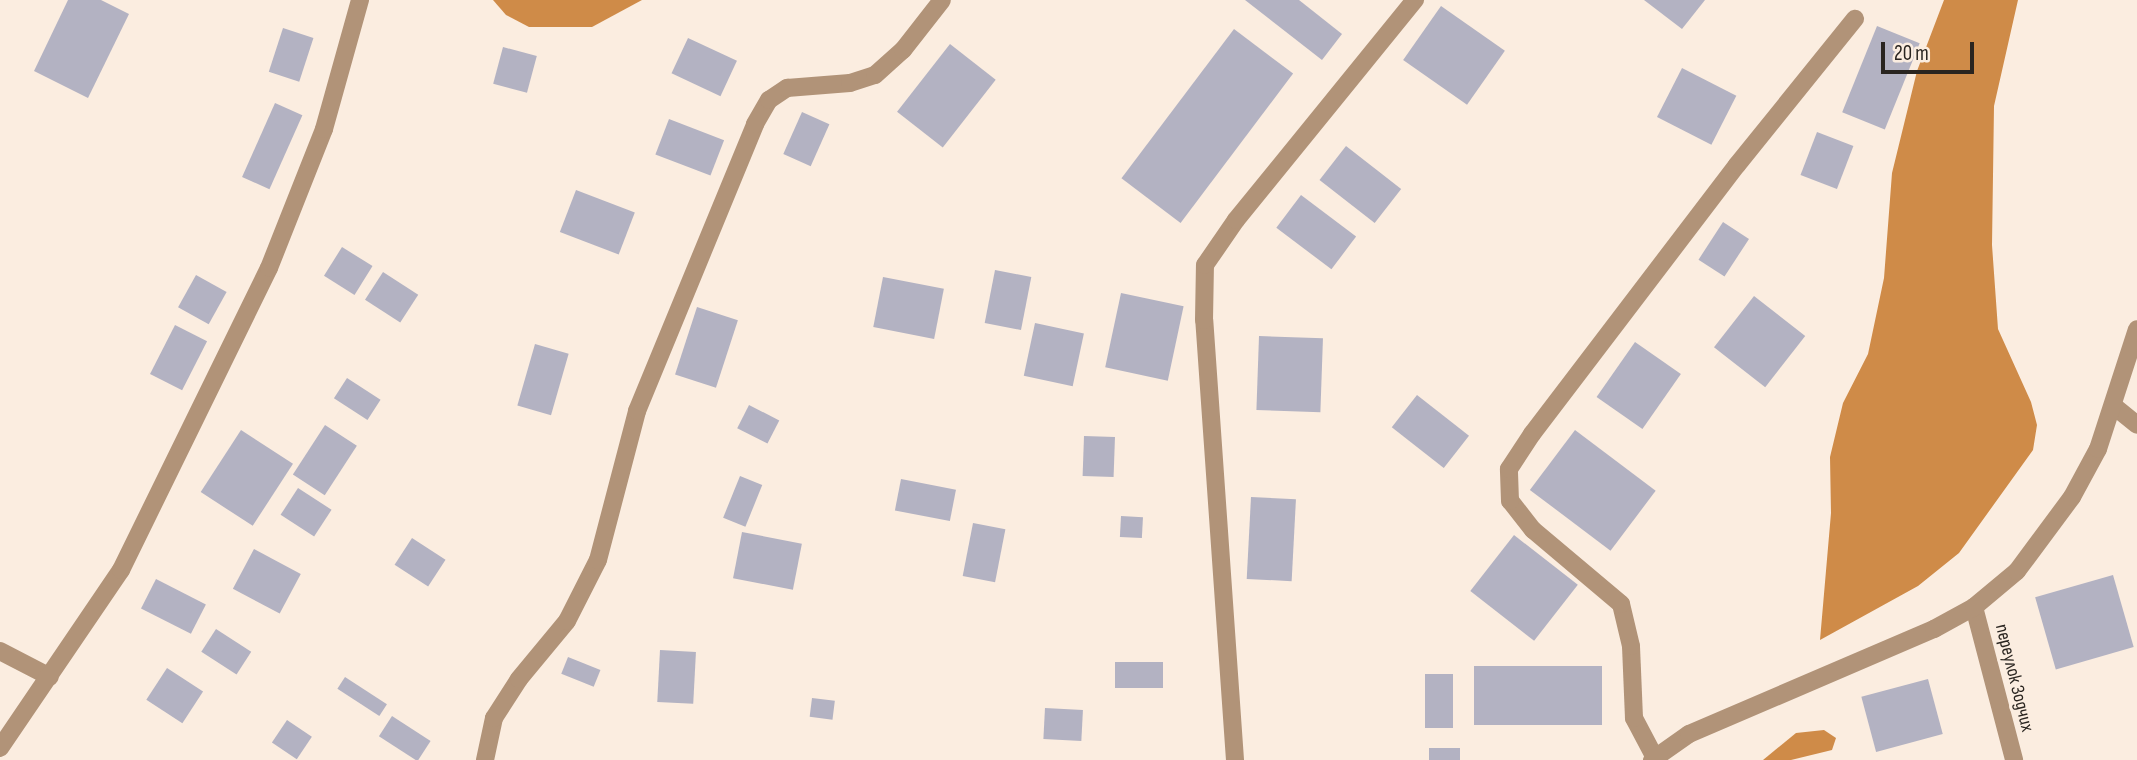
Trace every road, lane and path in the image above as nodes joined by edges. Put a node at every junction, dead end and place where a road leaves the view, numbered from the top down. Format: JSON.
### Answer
{"nodes":[{"id":1,"x":360,"y":0,"type":"edge"},
{"id":2,"x":942,"y":0,"type":"edge"},
{"id":3,"x":1415,"y":0,"type":"edge"},
{"id":4,"x":1855,"y":19,"type":"dead end"},
{"id":5,"x":2137,"y":329,"type":"edge"},
{"id":6,"x":2115,"y":407,"type":"junction"},
{"id":7,"x":2137,"y":425,"type":"edge"},
{"id":8,"x":1974,"y":607,"type":"junction"},
{"id":9,"x":0,"y":651,"type":"edge"},
{"id":10,"x":50,"y":677,"type":"junction"},
{"id":11,"x":0,"y":748,"type":"edge"},
{"id":12,"x":1653,"y":758,"type":"edge"},
{"id":13,"x":485,"y":760,"type":"edge"},
{"id":14,"x":1235,"y":760,"type":"edge"},
{"id":15,"x":2014,"y":760,"type":"edge"}],
"edges":[{"from":1,"to":10,"type":"street"},
{"from":2,"to":13,"type":"street"},
{"from":3,"to":14,"type":"street"},
{"from":4,"to":12,"type":"street"},
{"from":5,"to":6,"type":"street"},
{"from":6,"to":7,"type":"street"},
{"from":6,"to":8,"type":"street"},
{"from":8,"to":12,"type":"street"},
{"from":8,"to":15,"type":"street","name":"переулок Зодчих"},
{"from":9,"to":10,"type":"street"},
{"from":10,"to":11,"type":"street"}]}
